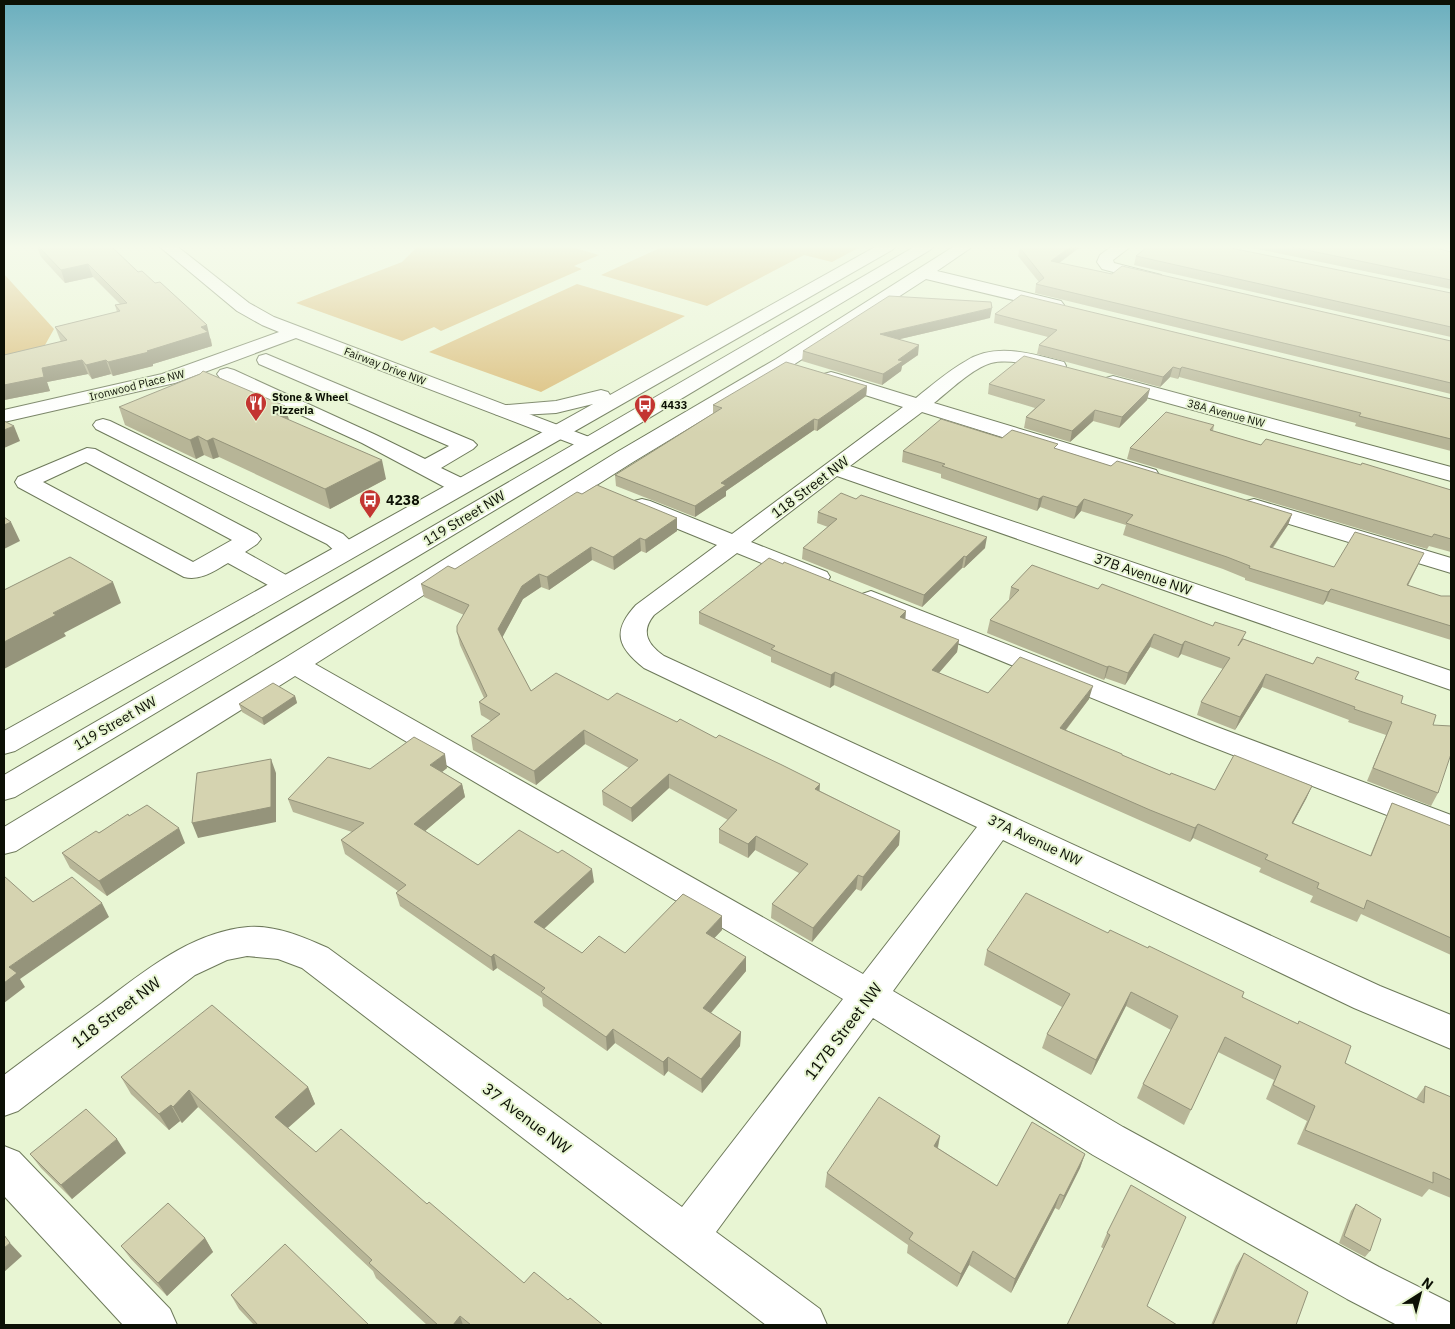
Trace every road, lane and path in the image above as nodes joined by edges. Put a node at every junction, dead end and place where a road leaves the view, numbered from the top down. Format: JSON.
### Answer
{"nodes":[{"id":1,"x":246,"y":309,"type":"edge"},
{"id":2,"x":776,"y":309,"type":"edge"},
{"id":3,"x":820,"y":309,"type":"edge"},
{"id":4,"x":867,"y":309,"type":"edge"},
{"id":5,"x":295,"y":332,"type":"junction"},
{"id":6,"x":316,"y":340,"type":"junction"},
{"id":7,"x":1000,"y":356,"type":"joint"},
{"id":8,"x":266,"y":360,"type":"junction"},
{"id":9,"x":783,"y":363,"type":"junction"},
{"id":10,"x":227,"y":374,"type":"junction"},
{"id":11,"x":641,"y":384,"type":"junction"},
{"id":12,"x":462,"y":395,"type":"junction"},
{"id":13,"x":174,"y":396,"type":"edge"},
{"id":14,"x":919,"y":405,"type":"junction"},
{"id":15,"x":502,"y":410,"type":"junction"},
{"id":16,"x":130,"y":414,"type":"edge"},
{"id":17,"x":4,"y":416,"type":"edge"},
{"id":18,"x":410,"y":420,"type":"junction"},
{"id":19,"x":103,"y":425,"type":"junction"},
{"id":20,"x":558,"y":432,"type":"junction"},
{"id":21,"x":369,"y":439,"type":"junction"},
{"id":22,"x":590,"y":444,"type":"junction"},
{"id":23,"x":87,"y":454,"type":"junction"},
{"id":24,"x":425,"y":468,"type":"junction"},
{"id":25,"x":834,"y":468,"type":"junction"},
{"id":26,"x":1451,"y":474,"type":"edge"},
{"id":27,"x":1169,"y":481,"type":"edge"},
{"id":28,"x":585,"y":483,"type":"junction"},
{"id":29,"x":460,"y":486,"type":"junction"},
{"id":30,"x":1235,"y":501,"type":"edge"},
{"id":31,"x":735,"y":543,"type":"junction"},
{"id":32,"x":348,"y":550,"type":"junction"},
{"id":33,"x":228,"y":553,"type":"junction"},
{"id":34,"x":1451,"y":566,"type":"edge"},
{"id":35,"x":286,"y":585,"type":"junction"},
{"id":36,"x":632,"y":633,"type":"joint"},
{"id":37,"x":295,"y":664,"type":"junction"},
{"id":38,"x":1451,"y":681,"type":"edge"},
{"id":39,"x":4,"y":744,"type":"edge"},
{"id":40,"x":4,"y":789,"type":"edge"},
{"id":41,"x":998,"y":823,"type":"junction"},
{"id":42,"x":1451,"y":828,"type":"edge"},
{"id":43,"x":4,"y":842,"type":"edge"},
{"id":44,"x":238,"y":942,"type":"joint"},
{"id":45,"x":869,"y":996,"type":"junction"},
{"id":46,"x":1451,"y":1032,"type":"edge"},
{"id":47,"x":4,"y":1098,"type":"edge"},
{"id":48,"x":4,"y":1166,"type":"edge"},
{"id":49,"x":686,"y":1238,"type":"junction"},
{"id":50,"x":154,"y":1325,"type":"edge"},
{"id":51,"x":804,"y":1325,"type":"edge"},
{"id":52,"x":1445,"y":1325,"type":"edge"}],
"edges":[{"from":1,"to":5,"type":"street","name":"Fairway Drive NW"},
{"from":2,"to":11,"type":"street","name":"119 Street NW"},
{"from":3,"to":22,"type":"street","name":"119 Street NW"},
{"from":4,"to":9,"type":"street"},
{"from":5,"to":6,"type":"street","name":"Fairway Drive NW"},
{"from":5,"to":17,"type":"street","name":"Ironwood Place NW"},
{"from":6,"to":8,"type":"street"},
{"from":6,"to":12,"type":"street","name":"Fairway Drive NW"},
{"from":7,"to":14,"type":"street","name":"118 Street NW"},
{"from":7,"to":26,"type":"street","name":"38A Avenue NW"},
{"from":8,"to":10,"type":"street"},
{"from":8,"to":18,"type":"street"},
{"from":9,"to":14,"type":"street"},
{"from":9,"to":28,"type":"street"},
{"from":10,"to":13,"type":"street"},
{"from":10,"to":21,"type":"street"},
{"from":11,"to":15,"type":"street"},
{"from":11,"to":20,"type":"street","name":"119 Street NW"},
{"from":12,"to":15,"type":"street","name":"Fairway Drive NW"},
{"from":12,"to":18,"type":"street"},
{"from":14,"to":25,"type":"street","name":"118 Street NW"},
{"from":14,"to":27,"type":"street"},
{"from":15,"to":20,"type":"street","name":"Fairway Drive NW"},
{"from":16,"to":19,"type":"street"},
{"from":18,"to":21,"type":"street"},
{"from":18,"to":24,"type":"street"},
{"from":19,"to":23,"type":"street"},
{"from":19,"to":32,"type":"street"},
{"from":20,"to":22,"type":"street","name":"Fairway Drive NW"},
{"from":20,"to":29,"type":"street","name":"119 Street NW"},
{"from":21,"to":24,"type":"street"},
{"from":22,"to":40,"type":"street","name":"119 Street NW"},
{"from":23,"to":33,"type":"street"},
{"from":23,"to":33,"type":"street"},
{"from":24,"to":29,"type":"street"},
{"from":25,"to":31,"type":"street","name":"118 Street NW"},
{"from":25,"to":38,"type":"street","name":"37B Avenue NW"},
{"from":28,"to":31,"type":"street"},
{"from":28,"to":37,"type":"street"},
{"from":29,"to":32,"type":"street","name":"119 Street NW"},
{"from":30,"to":34,"type":"street"},
{"from":31,"to":36,"type":"street","name":"118 Street NW"},
{"from":31,"to":42,"type":"street"},
{"from":32,"to":35,"type":"street","name":"119 Street NW"},
{"from":33,"to":35,"type":"street"},
{"from":35,"to":39,"type":"street","name":"119 Street NW"},
{"from":36,"to":41,"type":"street","name":"37A Avenue NW"},
{"from":37,"to":43,"type":"street"},
{"from":37,"to":45,"type":"street"},
{"from":41,"to":45,"type":"street","name":"117B Street NW"},
{"from":41,"to":46,"type":"street","name":"37A Avenue NW"},
{"from":44,"to":47,"type":"street","name":"118 Street NW"},
{"from":44,"to":49,"type":"street","name":"37 Avenue NW"},
{"from":45,"to":49,"type":"street","name":"117B Street NW"},
{"from":45,"to":52,"type":"street"},
{"from":48,"to":50,"type":"street"},
{"from":49,"to":51,"type":"street","name":"37 Avenue NW"}]}
